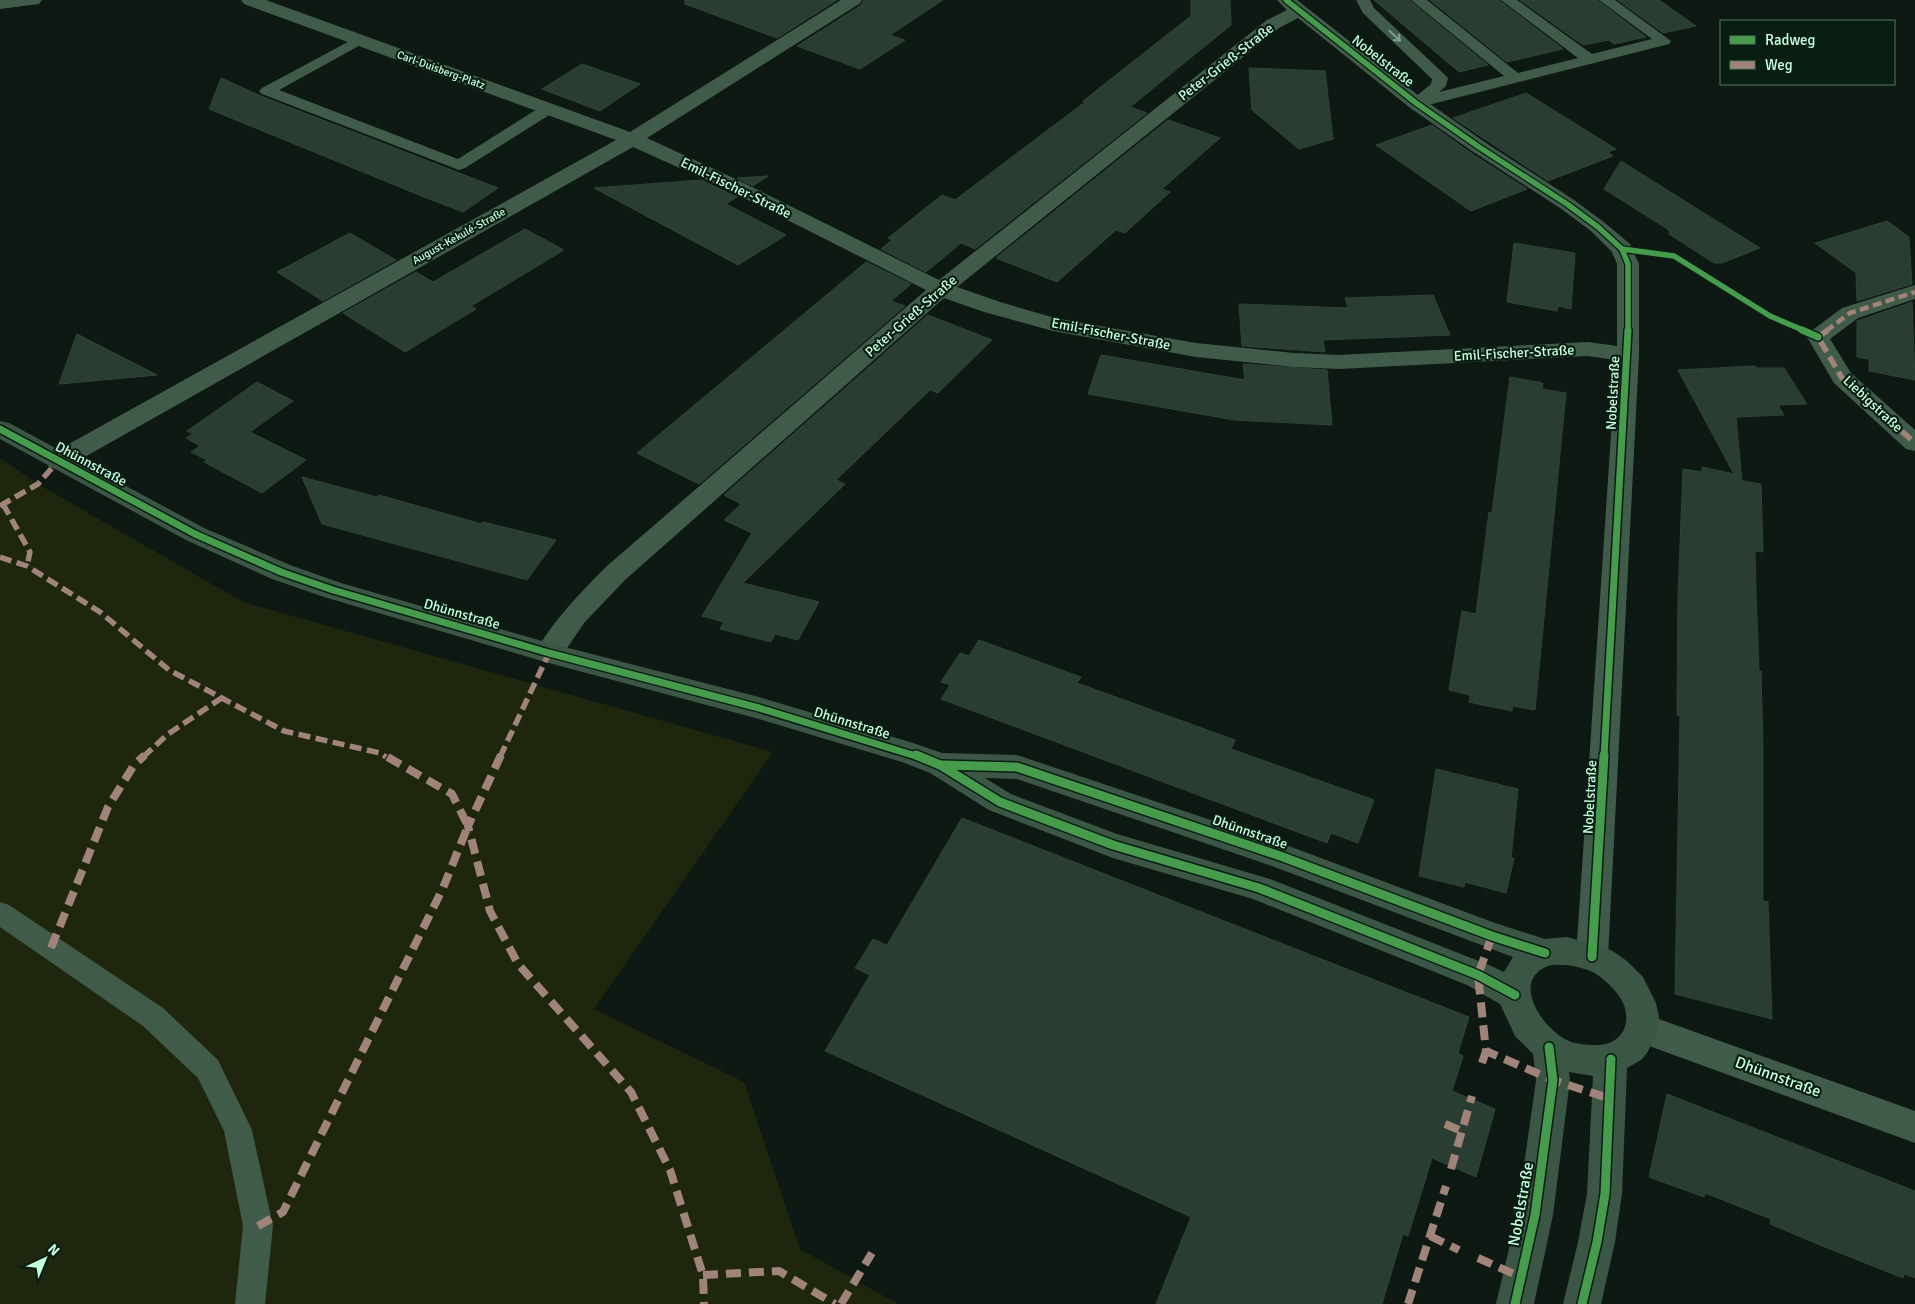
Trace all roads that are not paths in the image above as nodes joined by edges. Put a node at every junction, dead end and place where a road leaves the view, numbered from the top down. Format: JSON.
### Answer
{"nodes":[{"id":1,"x":33,"y":0,"type":"edge"},
{"id":2,"x":250,"y":0,"type":"edge"},
{"id":3,"x":854,"y":0,"type":"edge"},
{"id":4,"x":1363,"y":0,"type":"edge"},
{"id":5,"x":1418,"y":0,"type":"edge"},
{"id":6,"x":1508,"y":0,"type":"edge"},
{"id":7,"x":1606,"y":0,"type":"edge"},
{"id":8,"x":0,"y":4,"type":"edge"},
{"id":9,"x":1293,"y":6,"type":"edge"},
{"id":10,"x":359,"y":40,"type":"junction"},
{"id":11,"x":1589,"y":59,"type":"junction"},
{"id":12,"x":1514,"y":78,"type":"junction"},
{"id":13,"x":1416,"y":103,"type":"junction"},
{"id":14,"x":548,"y":109,"type":"junction"},
{"id":15,"x":632,"y":140,"type":"junction"},
{"id":16,"x":941,"y":289,"type":"junction"},
{"id":17,"x":1915,"y":292,"type":"edge"},
{"id":18,"x":1628,"y":355,"type":"junction"},
{"id":19,"x":0,"y":429,"type":"edge"},
{"id":20,"x":1915,"y":443,"type":"edge"},
{"id":21,"x":58,"y":461,"type":"junction"},
{"id":22,"x":549,"y":653,"type":"junction"},
{"id":23,"x":940,"y":765,"type":"junction"},
{"id":24,"x":0,"y":913,"type":"edge"},
{"id":25,"x":1545,"y":953,"type":"junction"},
{"id":26,"x":1592,"y":957,"type":"junction"},
{"id":27,"x":1515,"y":995,"type":"junction"},
{"id":28,"x":1642,"y":1028,"type":"junction"},
{"id":29,"x":1549,"y":1047,"type":"junction"},
{"id":30,"x":1611,"y":1059,"type":"junction"},
{"id":31,"x":1915,"y":1127,"type":"edge"},
{"id":32,"x":250,"y":1304,"type":"edge"},
{"id":33,"x":1515,"y":1304,"type":"edge"},
{"id":34,"x":1582,"y":1304,"type":"edge"}],
"edges":[{"from":1,"to":8,"type":"street"},
{"from":2,"to":10,"type":"street","name":"Carl-Duisberg-Platz"},
{"from":3,"to":15,"type":"street","name":"August-Kekulé-Straße"},
{"from":4,"to":13,"type":"lane","one_way":true},
{"from":5,"to":12,"type":"lane"},
{"from":6,"to":11,"type":"lane"},
{"from":7,"to":11,"type":"lane"},
{"from":9,"to":13,"type":"street","name":"Nobelstraße"},
{"from":9,"to":16,"type":"street","name":"Peter-Grieß-Straße"},
{"from":10,"to":14,"type":"street","name":"Carl-Duisberg-Platz"},
{"from":10,"to":14,"type":"lane"},
{"from":11,"to":12,"type":"lane"},
{"from":12,"to":13,"type":"lane"},
{"from":13,"to":18,"type":"street","name":"Nobelstraße"},
{"from":14,"to":15,"type":"street","name":"Carl-Duisberg-Platz"},
{"from":15,"to":16,"type":"street","name":"Emil-Fischer-Straße"},
{"from":15,"to":21,"type":"street","name":"August-Kekulé-Straße"},
{"from":16,"to":18,"type":"street","name":"Emil-Fischer-Straße"},
{"from":16,"to":22,"type":"street","name":"Peter-Grieß-Straße"},
{"from":17,"to":20,"type":"street","name":"Liebigstraße"},
{"from":18,"to":26,"type":"street","name":"Nobelstraße"},
{"from":19,"to":21,"type":"main road","name":"Dhünnstraße"},
{"from":21,"to":22,"type":"main road","name":"Dhünnstraße"},
{"from":22,"to":23,"type":"main road","name":"Dhünnstraße"},
{"from":23,"to":25,"type":"main road","name":"Dhünnstraße"},
{"from":23,"to":27,"type":"main road","name":"Dhünnstraße"},
{"from":24,"to":32,"type":"lane"},
{"from":25,"to":26,"type":"main road"},
{"from":25,"to":27,"type":"main road"},
{"from":26,"to":28,"type":"main road"},
{"from":27,"to":29,"type":"main road"},
{"from":28,"to":30,"type":"main road"},
{"from":28,"to":31,"type":"street","name":"Dhünnstraße"},
{"from":29,"to":30,"type":"main road"},
{"from":29,"to":33,"type":"main road","name":"Nobelstraße"},
{"from":30,"to":34,"type":"main road"}]}
